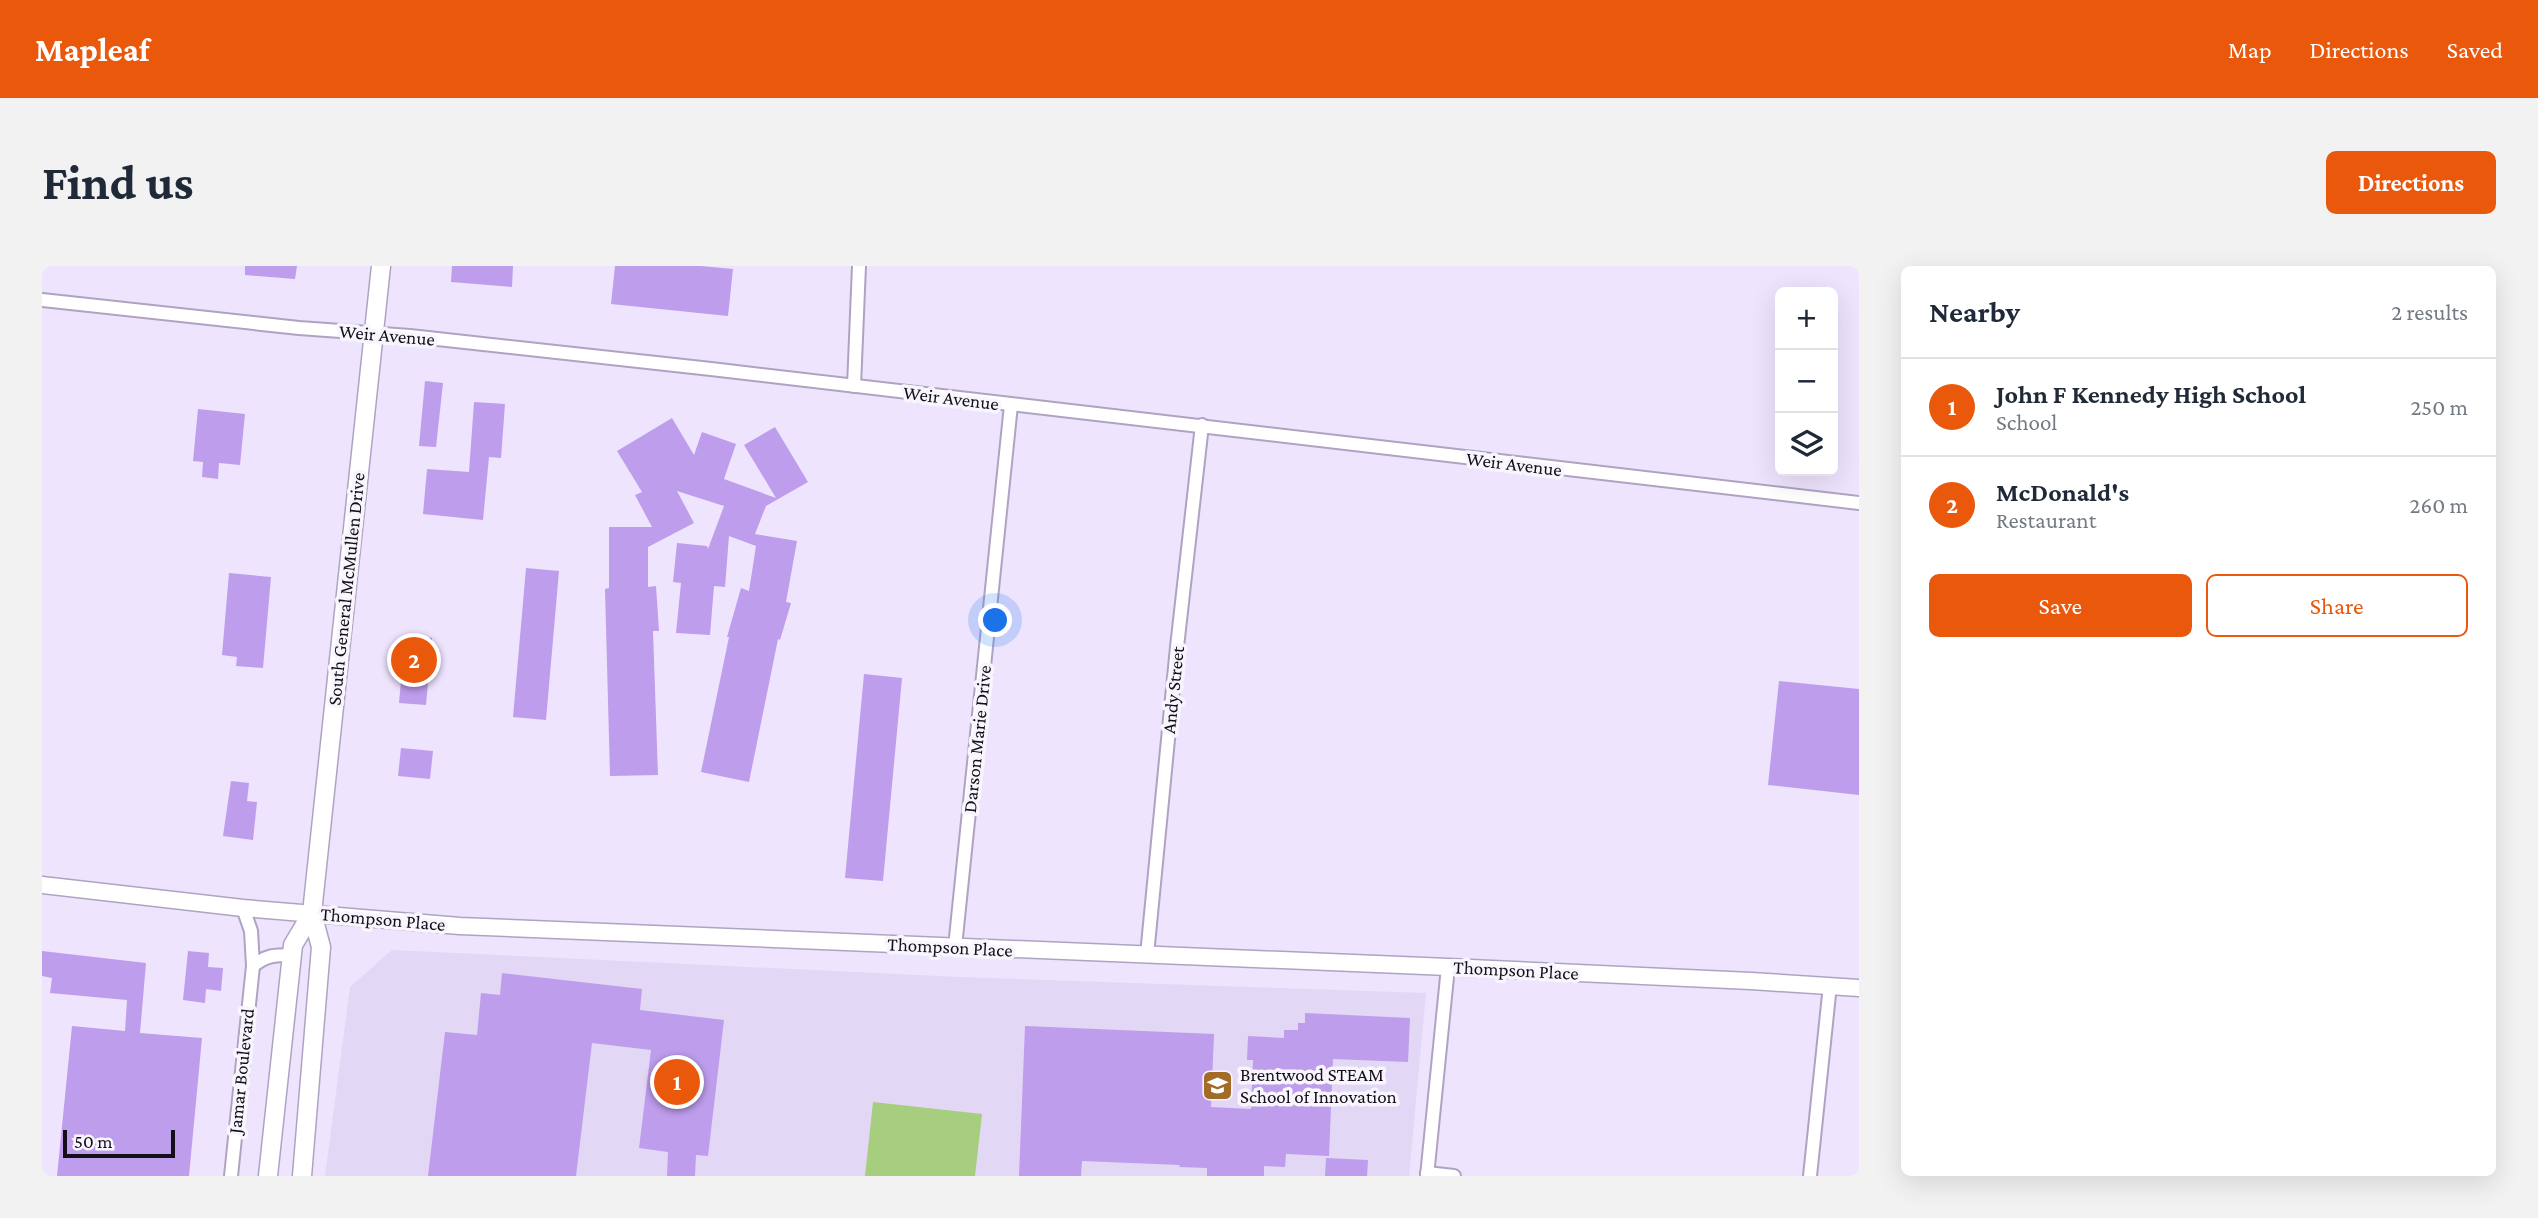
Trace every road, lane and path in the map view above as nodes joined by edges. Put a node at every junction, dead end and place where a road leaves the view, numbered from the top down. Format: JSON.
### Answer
{"nodes":[{"id":1,"x":381,"y":266,"type":"edge"},
{"id":2,"x":859,"y":266,"type":"edge"},
{"id":3,"x":42,"y":300,"type":"edge"},
{"id":4,"x":374,"y":334,"type":"junction"},
{"id":5,"x":854,"y":386,"type":"junction"},
{"id":6,"x":1011,"y":405,"type":"junction"},
{"id":7,"x":1202,"y":425,"type":"junction"},
{"id":8,"x":1859,"y":503,"type":"edge"},
{"id":9,"x":42,"y":885,"type":"edge"},
{"id":10,"x":243,"y":908,"type":"junction"},
{"id":11,"x":312,"y":913,"type":"junction"},
{"id":12,"x":954,"y":947,"type":"junction"},
{"id":13,"x":292,"y":955,"type":"junction"},
{"id":14,"x":1147,"y":955,"type":"junction"},
{"id":15,"x":253,"y":966,"type":"junction"},
{"id":16,"x":1448,"y":967,"type":"junction"},
{"id":17,"x":1830,"y":985,"type":"junction"},
{"id":18,"x":1859,"y":988,"type":"edge"},
{"id":19,"x":1427,"y":1175,"type":"edge"},
{"id":20,"x":231,"y":1176,"type":"edge"},
{"id":21,"x":268,"y":1176,"type":"edge"},
{"id":22,"x":302,"y":1176,"type":"edge"},
{"id":23,"x":1454,"y":1176,"type":"edge"},
{"id":24,"x":1811,"y":1176,"type":"edge"}],
"edges":[{"from":1,"to":4,"type":"main road","name":"South General McMullen Drive"},
{"from":2,"to":5,"type":"street"},
{"from":3,"to":4,"type":"street","name":"Weir Avenue"},
{"from":4,"to":5,"type":"street","name":"Weir Avenue"},
{"from":4,"to":11,"type":"main road","name":"South General McMullen Drive"},
{"from":5,"to":6,"type":"street","name":"Weir Avenue"},
{"from":6,"to":7,"type":"street","name":"Weir Avenue"},
{"from":6,"to":12,"type":"street","name":"Darson Marie Drive"},
{"from":7,"to":8,"type":"street","name":"Weir Avenue"},
{"from":7,"to":14,"type":"street","name":"Andy Street"},
{"from":9,"to":10,"type":"street","name":"Thompson Place"},
{"from":10,"to":11,"type":"street","name":"Thompson Place"},
{"from":10,"to":15,"type":"street","name":"Jamar Boulevard"},
{"from":11,"to":12,"type":"street","name":"Thompson Place"},
{"from":11,"to":13,"type":"main road","name":"South General McMullen Drive"},
{"from":11,"to":22,"type":"main road","name":"South General McMullen Drive"},
{"from":12,"to":14,"type":"street","name":"Thompson Place"},
{"from":13,"to":15,"type":"street"},
{"from":13,"to":21,"type":"main road","name":"South General McMullen Drive"},
{"from":14,"to":16,"type":"street","name":"Thompson Place"},
{"from":15,"to":20,"type":"street","name":"Jamar Boulevard"},
{"from":16,"to":17,"type":"street","name":"Thompson Place"},
{"from":16,"to":19,"type":"street"},
{"from":17,"to":18,"type":"street","name":"Thompson Place"},
{"from":17,"to":24,"type":"street"},
{"from":19,"to":23,"type":"street"}]}
